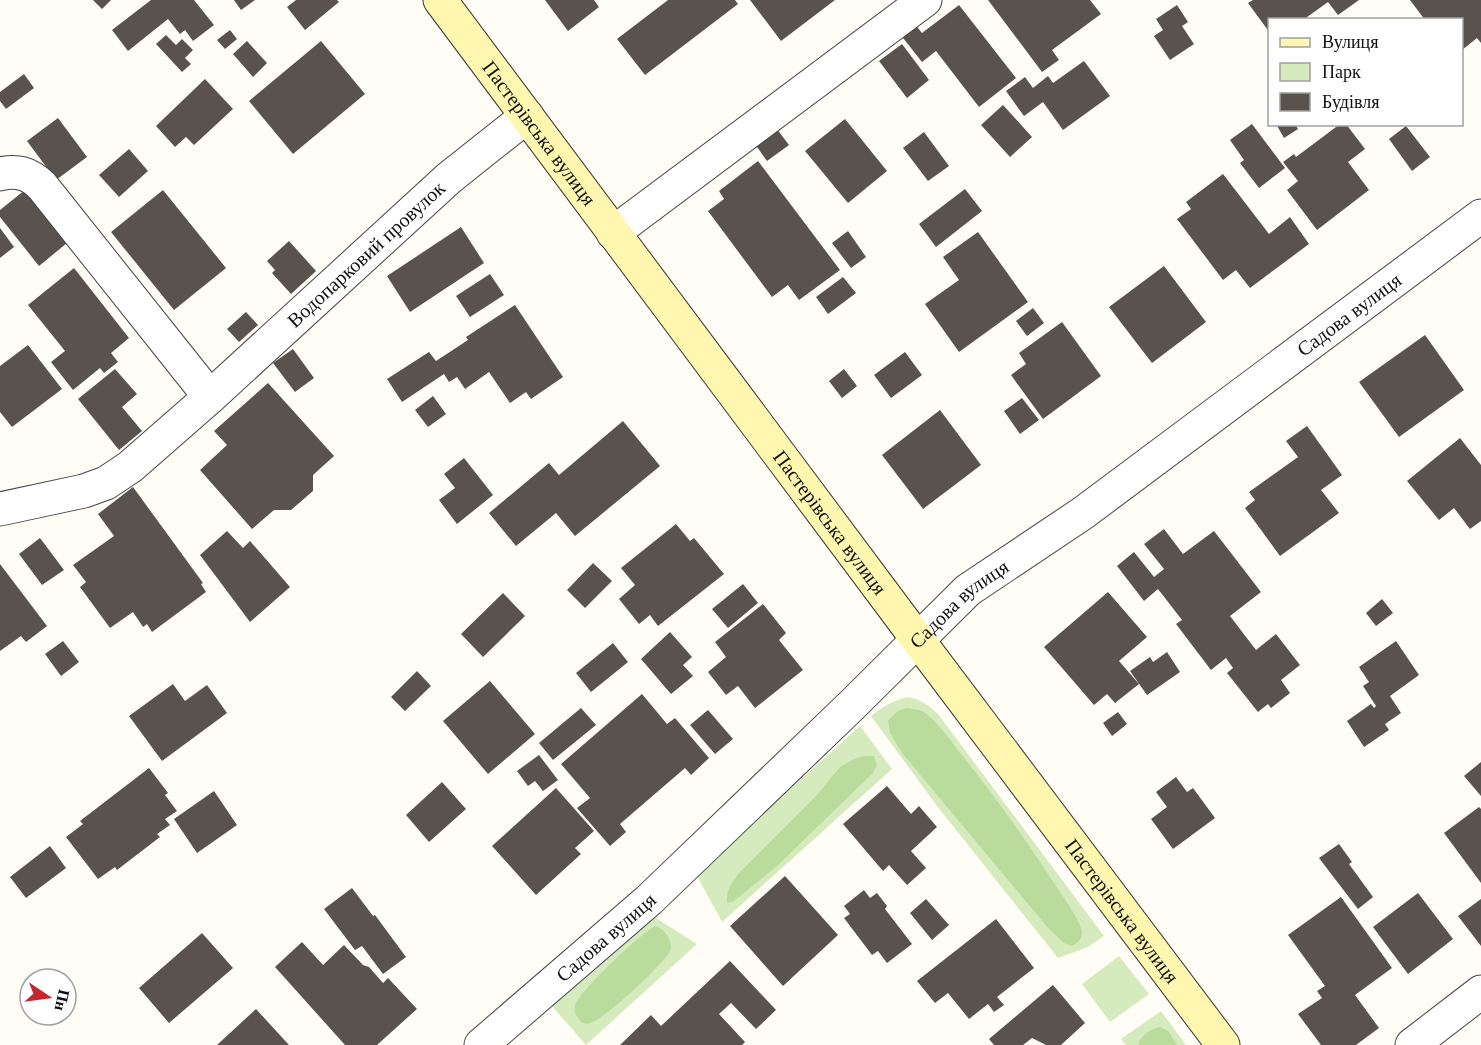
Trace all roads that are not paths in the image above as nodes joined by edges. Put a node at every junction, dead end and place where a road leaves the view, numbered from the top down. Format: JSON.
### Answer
{"nodes":[{"id":1,"x":440,"y":0,"type":"edge"},
{"id":2,"x":925,"y":0,"type":"edge"},
{"id":3,"x":527,"y":116,"type":"junction"},
{"id":4,"x":0,"y":174,"type":"edge"},
{"id":5,"x":1481,"y":216,"type":"edge"},
{"id":6,"x":613,"y":233,"type":"junction"},
{"id":7,"x":210,"y":397,"type":"junction"},
{"id":8,"x":0,"y":509,"type":"edge"},
{"id":9,"x":918,"y":640,"type":"junction"},
{"id":10,"x":1481,"y":992,"type":"edge"},
{"id":11,"x":481,"y":1045,"type":"edge"},
{"id":12,"x":1223,"y":1045,"type":"edge"},
{"id":13,"x":1412,"y":1045,"type":"edge"}],
"edges":[{"from":1,"to":3,"type":"main road","name":"Пастерівська вулиця"},
{"from":2,"to":6,"type":"street"},
{"from":3,"to":6,"type":"main road","name":"Пастерівська вулиця"},
{"from":3,"to":7,"type":"street","name":"Водопарковий провулок"},
{"from":4,"to":7,"type":"street"},
{"from":5,"to":9,"type":"street","name":"Садова вулиця"},
{"from":6,"to":9,"type":"main road","name":"Пастерівська вулиця"},
{"from":7,"to":8,"type":"street","name":"Водопарковий провулок"},
{"from":9,"to":11,"type":"street","name":"Садова вулиця"},
{"from":9,"to":12,"type":"main road","name":"Пастерівська вулиця"},
{"from":10,"to":13,"type":"street"}]}
